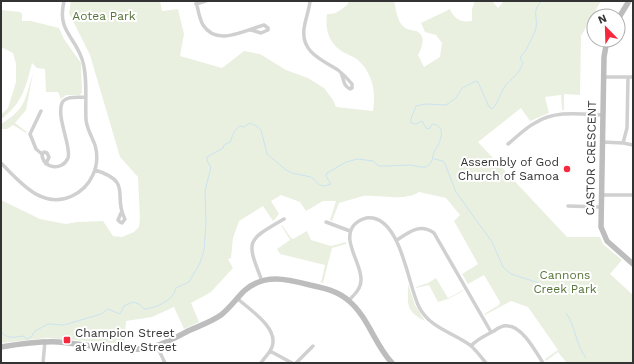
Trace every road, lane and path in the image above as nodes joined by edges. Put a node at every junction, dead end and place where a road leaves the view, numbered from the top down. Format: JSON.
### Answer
{"nodes":[{"id":1,"x":64,"y":1,"type":"edge"},
{"id":2,"x":206,"y":1,"type":"edge"},
{"id":3,"x":310,"y":1,"type":"edge"},
{"id":4,"x":196,"y":2,"type":"edge"},
{"id":5,"x":250,"y":30,"type":"dead end"},
{"id":6,"x":605,"y":48,"type":"edge"},
{"id":7,"x":342,"y":73,"type":"dead end"},
{"id":8,"x":603,"y":77,"type":"junction"},
{"id":9,"x":628,"y":77,"type":"junction"},
{"id":10,"x":633,"y":77,"type":"edge"},
{"id":11,"x":85,"y":97,"type":"junction"},
{"id":12,"x":41,"y":112,"type":"dead end"},
{"id":13,"x":603,"y":115,"type":"junction"},
{"id":14,"x":602,"y":142,"type":"junction"},
{"id":15,"x":623,"y":143,"type":"junction"},
{"id":16,"x":508,"y":144,"type":"dead end"},
{"id":17,"x":633,"y":145,"type":"edge"},
{"id":18,"x":42,"y":154,"type":"junction"},
{"id":19,"x":1,"y":163,"type":"edge"},
{"id":20,"x":46,"y":164,"type":"junction"},
{"id":21,"x":95,"y":170,"type":"junction"},
{"id":22,"x":633,"y":194,"type":"edge"},
{"id":23,"x":602,"y":195,"type":"junction"},
{"id":24,"x":568,"y":206,"type":"dead end"},
{"id":25,"x":601,"y":207,"type":"junction"},
{"id":26,"x":121,"y":213,"type":"dead end"},
{"id":27,"x":284,"y":219,"type":"dead end"},
{"id":28,"x":326,"y":222,"type":"dead end"},
{"id":29,"x":350,"y":231,"type":"junction"},
{"id":30,"x":397,"y":240,"type":"junction"},
{"id":31,"x":633,"y":264,"type":"edge"},
{"id":32,"x":262,"y":281,"type":"junction"},
{"id":33,"x":238,"y":299,"type":"junction"},
{"id":34,"x":348,"y":300,"type":"junction"},
{"id":35,"x":490,"y":332,"type":"junction"},
{"id":36,"x":45,"y":342,"type":"junction"},
{"id":37,"x":157,"y":346,"type":"junction"},
{"id":38,"x":313,"y":346,"type":"dead end"},
{"id":39,"x":470,"y":346,"type":"junction"},
{"id":40,"x":1,"y":347,"type":"edge"},
{"id":41,"x":270,"y":351,"type":"junction"},
{"id":42,"x":45,"y":363,"type":"edge"},
{"id":43,"x":165,"y":363,"type":"edge"},
{"id":44,"x":261,"y":363,"type":"edge"},
{"id":45,"x":292,"y":363,"type":"edge"},
{"id":46,"x":296,"y":363,"type":"edge"},
{"id":47,"x":392,"y":363,"type":"edge"},
{"id":48,"x":486,"y":363,"type":"edge"},
{"id":49,"x":543,"y":363,"type":"edge"}],
"edges":[{"from":1,"to":11,"type":"street"},
{"from":2,"to":4,"type":"street"},
{"from":3,"to":7,"type":"street"},
{"from":4,"to":5,"type":"street"},
{"from":6,"to":8,"type":"main road","name":"CASTOR CRESCENT"},
{"from":8,"to":9,"type":"street"},
{"from":8,"to":13,"type":"main road","name":"CASTOR CRESCENT"},
{"from":9,"to":10,"type":"street"},
{"from":9,"to":15,"type":"street"},
{"from":11,"to":20,"type":"street"},
{"from":11,"to":21,"type":"street"},
{"from":12,"to":18,"type":"street"},
{"from":13,"to":14,"type":"main road","name":"CASTOR CRESCENT"},
{"from":13,"to":16,"type":"street"},
{"from":14,"to":15,"type":"street"},
{"from":14,"to":23,"type":"main road","name":"CASTOR CRESCENT"},
{"from":15,"to":17,"type":"street"},
{"from":18,"to":20,"type":"street"},
{"from":18,"to":20,"type":"street"},
{"from":19,"to":21,"type":"street"},
{"from":21,"to":26,"type":"street"},
{"from":22,"to":23,"type":"street"},
{"from":23,"to":25,"type":"main road","name":"CASTOR CRESCENT"},
{"from":24,"to":25,"type":"street"},
{"from":25,"to":31,"type":"main road","name":"CASTOR CRESCENT"},
{"from":27,"to":32,"type":"street"},
{"from":28,"to":29,"type":"street"},
{"from":29,"to":30,"type":"street"},
{"from":29,"to":34,"type":"street"},
{"from":30,"to":35,"type":"street"},
{"from":30,"to":39,"type":"street"},
{"from":32,"to":33,"type":"main road"},
{"from":32,"to":34,"type":"main road"},
{"from":33,"to":37,"type":"main road"},
{"from":33,"to":41,"type":"street"},
{"from":34,"to":47,"type":"main road"},
{"from":35,"to":39,"type":"street"},
{"from":35,"to":49,"type":"street"},
{"from":36,"to":37,"type":"main road"},
{"from":36,"to":40,"type":"main road"},
{"from":36,"to":42,"type":"street"},
{"from":37,"to":43,"type":"street"},
{"from":38,"to":46,"type":"street"},
{"from":39,"to":48,"type":"street"},
{"from":41,"to":44,"type":"street"},
{"from":41,"to":45,"type":"street"}]}
